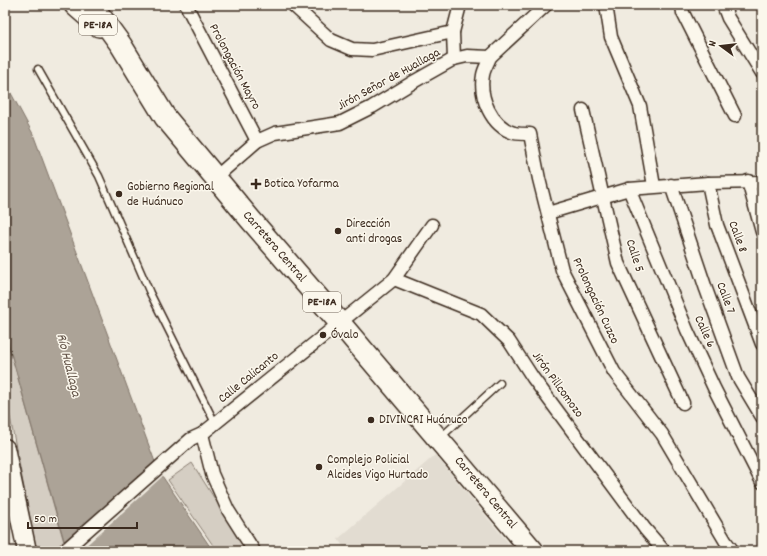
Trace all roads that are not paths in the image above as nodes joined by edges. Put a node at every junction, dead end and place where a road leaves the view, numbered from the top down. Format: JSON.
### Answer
{"nodes":[{"id":1,"x":75,"y":5,"type":"edge"},
{"id":2,"x":92,"y":5,"type":"edge"},
{"id":3,"x":186,"y":5,"type":"edge"},
{"id":4,"x":293,"y":5,"type":"edge"},
{"id":5,"x":460,"y":5,"type":"edge"},
{"id":6,"x":546,"y":5,"type":"edge"},
{"id":7,"x":606,"y":5,"type":"edge"},
{"id":8,"x":682,"y":5,"type":"edge"},
{"id":9,"x":722,"y":5,"type":"edge"},
{"id":10,"x":453,"y":32,"type":"junction"},
{"id":11,"x":121,"y":45,"type":"junction"},
{"id":12,"x":490,"y":57,"type":"junction"},
{"id":13,"x":454,"y":59,"type":"junction"},
{"id":14,"x":38,"y":69,"type":"dead end"},
{"id":15,"x":762,"y":73,"type":"edge"},
{"id":16,"x":583,"y":110,"type":"dead end"},
{"id":17,"x":735,"y":116,"type":"dead end"},
{"id":18,"x":257,"y":142,"type":"junction"},
{"id":19,"x":216,"y":178,"type":"junction"},
{"id":20,"x":748,"y":181,"type":"junction"},
{"id":21,"x":762,"y":182,"type":"edge"},
{"id":22,"x":708,"y":183,"type":"junction"},
{"id":23,"x":671,"y":185,"type":"junction"},
{"id":24,"x":654,"y":186,"type":"junction"},
{"id":25,"x":629,"y":189,"type":"junction"},
{"id":26,"x":604,"y":196,"type":"junction"},
{"id":27,"x":548,"y":213,"type":"junction"},
{"id":28,"x":432,"y":225,"type":"dead end"},
{"id":29,"x":762,"y":232,"type":"edge"},
{"id":30,"x":394,"y":279,"type":"junction"},
{"id":31,"x":340,"y":323,"type":"junction"},
{"id":32,"x":762,"y":344,"type":"edge"},
{"id":33,"x":500,"y":383,"type":"dead end"},
{"id":34,"x":683,"y":403,"type":"dead end"},
{"id":35,"x":762,"y":417,"type":"edge"},
{"id":36,"x":215,"y":423,"type":"junction"},
{"id":37,"x":202,"y":434,"type":"junction"},
{"id":38,"x":439,"y":439,"type":"junction"},
{"id":39,"x":5,"y":448,"type":"edge"},
{"id":40,"x":762,"y":482,"type":"edge"},
{"id":41,"x":27,"y":551,"type":"edge"},
{"id":42,"x":64,"y":551,"type":"edge"},
{"id":43,"x":254,"y":551,"type":"edge"},
{"id":44,"x":533,"y":551,"type":"edge"},
{"id":45,"x":664,"y":551,"type":"edge"},
{"id":46,"x":733,"y":551,"type":"edge"}],
"edges":[{"from":1,"to":11,"type":"highway","number":"PE-18A"},
{"from":2,"to":11,"type":"highway","name":"Carretera Central","number":"PE-18A"},
{"from":3,"to":18,"type":"street","name":"Prolongación Mayro"},
{"from":4,"to":10,"type":"street"},
{"from":5,"to":10,"type":"street"},
{"from":6,"to":12,"type":"street"},
{"from":7,"to":24,"type":"street"},
{"from":8,"to":17,"type":"street"},
{"from":9,"to":15,"type":"street"},
{"from":10,"to":13,"type":"street"},
{"from":11,"to":19,"type":"highway","name":"Carretera Central","number":"PE-18A"},
{"from":12,"to":13,"type":"street","name":"Jirón Señor de Huallaga"},
{"from":12,"to":27,"type":"street","name":"Prolongación Cuzco"},
{"from":13,"to":18,"type":"street","name":"Jirón Señor de Huallaga"},
{"from":14,"to":36,"type":"lane"},
{"from":16,"to":26,"type":"street","name":"Calle 5"},
{"from":18,"to":19,"type":"street","name":"Jirón Señor de Huallaga"},
{"from":19,"to":31,"type":"highway","name":"Carretera Central","number":"PE-18A"},
{"from":20,"to":21,"type":"street"},
{"from":20,"to":22,"type":"street"},
{"from":20,"to":29,"type":"street"},
{"from":22,"to":23,"type":"street"},
{"from":22,"to":32,"type":"street","name":"Calle 8"},
{"from":23,"to":24,"type":"street"},
{"from":23,"to":35,"type":"street","name":"Calle 7"},
{"from":24,"to":25,"type":"street"},
{"from":25,"to":26,"type":"street"},
{"from":25,"to":40,"type":"street","name":"Calle 6"},
{"from":26,"to":27,"type":"street"},
{"from":26,"to":34,"type":"street","name":"Calle 5"},
{"from":27,"to":46,"type":"street","name":"Prolongación Cuzco"},
{"from":28,"to":30,"type":"street","name":"Calle Calicanto"},
{"from":30,"to":31,"type":"street","name":"Calle Calicanto"},
{"from":30,"to":45,"type":"street","name":"Jirón Pillcomozo"},
{"from":31,"to":36,"type":"street","name":"Calle Calicanto"},
{"from":31,"to":38,"type":"highway","name":"Carretera Central","number":"PE-18A"},
{"from":33,"to":38,"type":"lane"},
{"from":36,"to":37,"type":"street","name":"Calle Calicanto"},
{"from":37,"to":42,"type":"street","name":"Calle Calicanto"},
{"from":37,"to":43,"type":"street"},
{"from":38,"to":44,"type":"highway","name":"Carretera Central","number":"PE-18A"},
{"from":39,"to":41,"type":"main road"}]}
